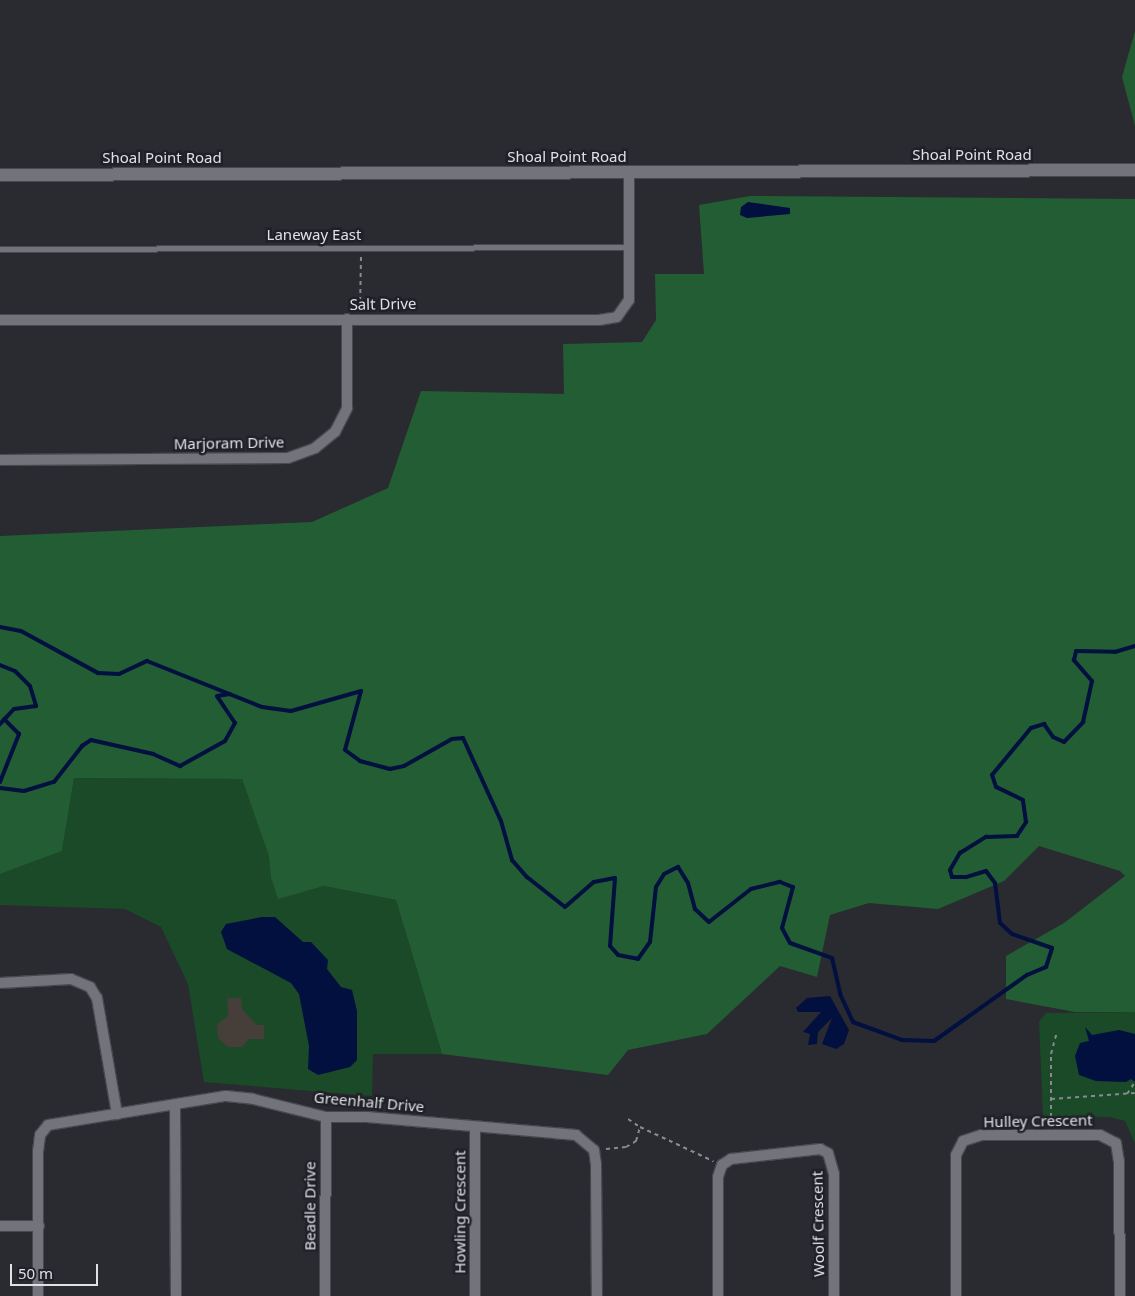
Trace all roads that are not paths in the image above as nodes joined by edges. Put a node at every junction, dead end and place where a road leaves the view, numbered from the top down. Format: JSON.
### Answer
{"nodes":[{"id":1,"x":1135,"y":170,"type":"edge"},
{"id":2,"x":629,"y":173,"type":"junction"},
{"id":3,"x":0,"y":175,"type":"edge"},
{"id":4,"x":628,"y":247,"type":"junction"},
{"id":5,"x":0,"y":250,"type":"edge"},
{"id":6,"x":0,"y":320,"type":"edge"},
{"id":7,"x":347,"y":320,"type":"junction"},
{"id":8,"x":0,"y":460,"type":"edge"},
{"id":9,"x":0,"y":983,"type":"edge"},
{"id":10,"x":175,"y":1106,"type":"junction"},
{"id":11,"x":117,"y":1114,"type":"junction"},
{"id":12,"x":326,"y":1117,"type":"junction"},
{"id":13,"x":475,"y":1127,"type":"junction"},
{"id":14,"x":0,"y":1226,"type":"edge"},
{"id":15,"x":39,"y":1226,"type":"junction"},
{"id":16,"x":38,"y":1296,"type":"edge"},
{"id":17,"x":176,"y":1296,"type":"edge"},
{"id":18,"x":325,"y":1296,"type":"edge"},
{"id":19,"x":475,"y":1296,"type":"edge"},
{"id":20,"x":597,"y":1296,"type":"edge"},
{"id":21,"x":718,"y":1296,"type":"edge"},
{"id":22,"x":834,"y":1296,"type":"edge"},
{"id":23,"x":956,"y":1296,"type":"edge"},
{"id":24,"x":1120,"y":1296,"type":"edge"}],
"edges":[{"from":1,"to":2,"type":"street","name":"Shoal Point Road"},
{"from":2,"to":3,"type":"street","name":"Shoal Point Road"},
{"from":2,"to":4,"type":"street","name":"Salt Drive"},
{"from":4,"to":5,"type":"lane","name":"Laneway East"},
{"from":4,"to":7,"type":"street","name":"Salt Drive"},
{"from":6,"to":7,"type":"street","name":"Salt Drive"},
{"from":7,"to":8,"type":"street","name":"Marjoram Drive"},
{"from":9,"to":11,"type":"street"},
{"from":10,"to":11,"type":"street","name":"Greenhalf Drive"},
{"from":10,"to":12,"type":"street","name":"Greenhalf Drive"},
{"from":10,"to":17,"type":"street"},
{"from":11,"to":15,"type":"street","name":"Greenhalf Drive"},
{"from":12,"to":13,"type":"street","name":"Greenhalf Drive"},
{"from":12,"to":18,"type":"street","name":"Beadle Drive"},
{"from":13,"to":19,"type":"street","name":"Howling Crescent"},
{"from":13,"to":20,"type":"street","name":"Greenhalf Drive"},
{"from":14,"to":15,"type":"street"},
{"from":15,"to":16,"type":"street","name":"Greenhalf Drive"},
{"from":21,"to":22,"type":"street","name":"Woolf Crescent"},
{"from":23,"to":24,"type":"street","name":"Hulley Crescent"}]}
